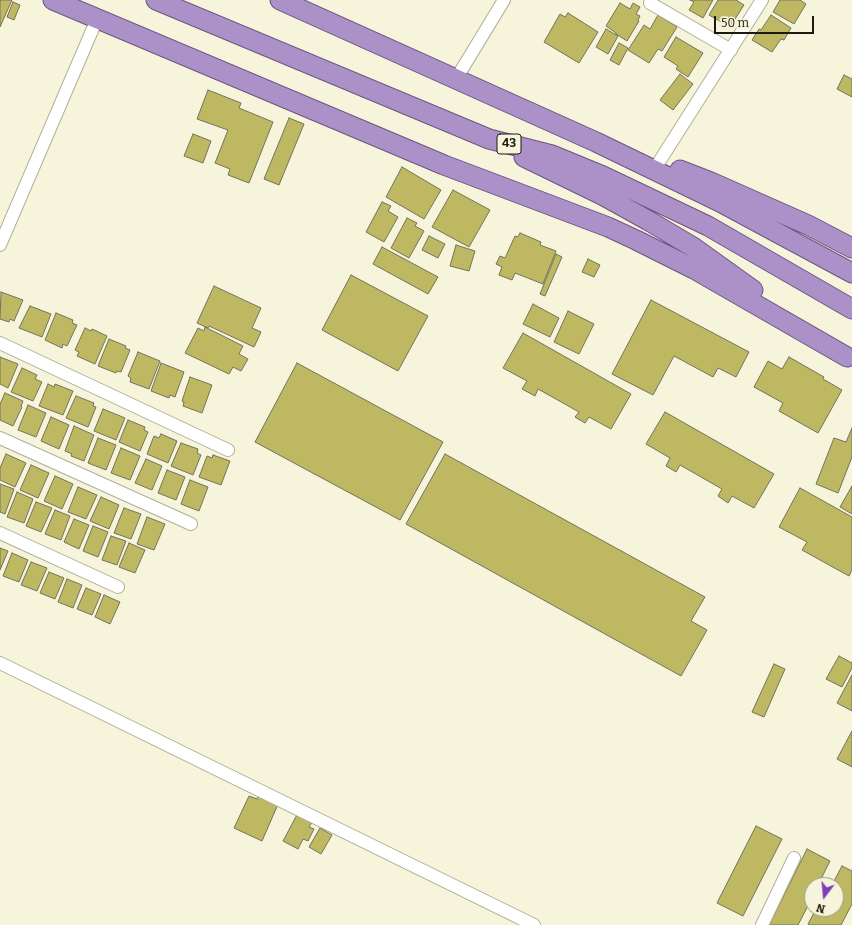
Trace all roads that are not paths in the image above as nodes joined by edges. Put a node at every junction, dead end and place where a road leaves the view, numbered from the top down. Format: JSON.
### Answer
{"nodes":[{"id":1,"x":53,"y":0,"type":"edge"},
{"id":2,"x":156,"y":0,"type":"edge"},
{"id":3,"x":504,"y":0,"type":"edge"},
{"id":4,"x":762,"y":0,"type":"edge"},
{"id":5,"x":287,"y":1,"type":"edge"},
{"id":6,"x":650,"y":3,"type":"dead end"},
{"id":7,"x":97,"y":19,"type":"junction"},
{"id":8,"x":731,"y":50,"type":"junction"},
{"id":9,"x":456,"y":79,"type":"junction"},
{"id":10,"x":489,"y":139,"type":"junction"},
{"id":11,"x":596,"y":142,"type":"junction"},
{"id":12,"x":659,"y":162,"type":"junction"},
{"id":13,"x":0,"y":245,"type":"edge"},
{"id":14,"x":852,"y":248,"type":"edge"},
{"id":15,"x":852,"y":273,"type":"edge"},
{"id":16,"x":852,"y":309,"type":"edge"},
{"id":17,"x":0,"y":343,"type":"edge"},
{"id":18,"x":849,"y":359,"type":"edge"},
{"id":19,"x":0,"y":438,"type":"edge"},
{"id":20,"x":228,"y":450,"type":"dead end"},
{"id":21,"x":191,"y":524,"type":"dead end"},
{"id":22,"x":0,"y":534,"type":"edge"},
{"id":23,"x":118,"y":587,"type":"dead end"},
{"id":24,"x":0,"y":663,"type":"edge"},
{"id":25,"x":794,"y":858,"type":"dead end"},
{"id":26,"x":534,"y":925,"type":"edge"},
{"id":27,"x":762,"y":925,"type":"edge"}],
"edges":[{"from":1,"to":7,"type":"highway"},
{"from":2,"to":10,"type":"highway","number":"43"},
{"from":3,"to":9,"type":"street"},
{"from":4,"to":8,"type":"street"},
{"from":5,"to":9,"type":"highway"},
{"from":6,"to":8,"type":"street"},
{"from":7,"to":13,"type":"street"},
{"from":7,"to":18,"type":"highway"},
{"from":8,"to":12,"type":"street"},
{"from":9,"to":11,"type":"highway"},
{"from":10,"to":16,"type":"highway","number":"43"},
{"from":10,"to":18,"type":"highway","number":"43"},
{"from":11,"to":12,"type":"highway"},
{"from":11,"to":15,"type":"highway"},
{"from":12,"to":14,"type":"highway"},
{"from":17,"to":20,"type":"street"},
{"from":19,"to":21,"type":"street"},
{"from":22,"to":23,"type":"street"},
{"from":24,"to":26,"type":"street"},
{"from":25,"to":27,"type":"street"}]}
